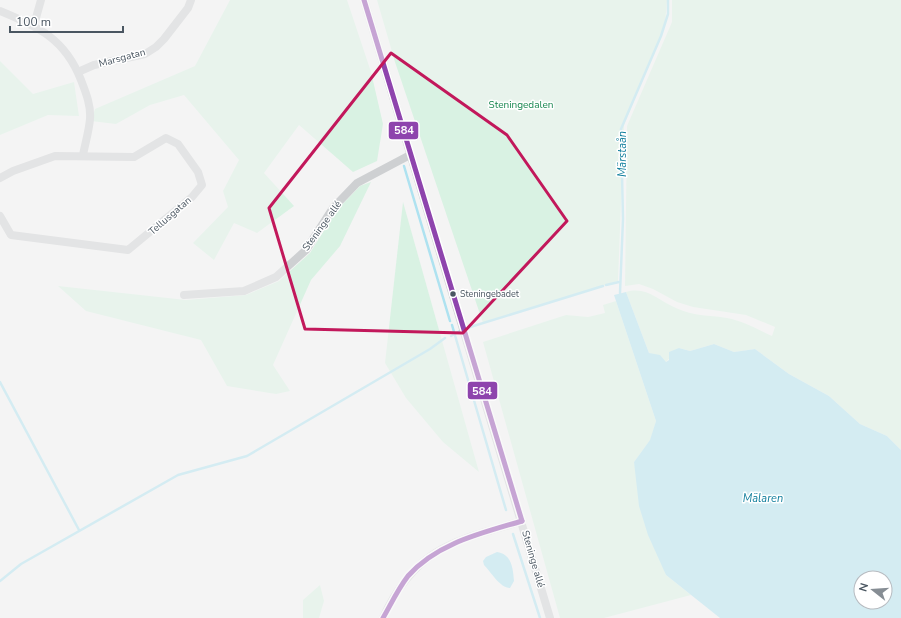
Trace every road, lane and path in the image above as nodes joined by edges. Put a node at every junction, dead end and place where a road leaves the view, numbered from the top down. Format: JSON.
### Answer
{"nodes":[{"id":1,"x":41,"y":0,"type":"edge"},
{"id":2,"x":191,"y":0,"type":"edge"},
{"id":3,"x":364,"y":0,"type":"edge"},
{"id":4,"x":0,"y":10,"type":"edge"},
{"id":5,"x":34,"y":25,"type":"junction"},
{"id":6,"x":78,"y":72,"type":"junction"},
{"id":7,"x":410,"y":155,"type":"junction"},
{"id":8,"x":83,"y":156,"type":"junction"},
{"id":9,"x":0,"y":178,"type":"edge"},
{"id":10,"x":0,"y":216,"type":"edge"},
{"id":11,"x":184,"y":294,"type":"dead end"},
{"id":12,"x":522,"y":521,"type":"junction"},
{"id":13,"x":383,"y":618,"type":"edge"},
{"id":14,"x":550,"y":618,"type":"edge"}],
"edges":[{"from":1,"to":5,"type":"street"},
{"from":2,"to":6,"type":"street","name":"Marsgatan"},
{"from":3,"to":7,"type":"street","name":"Steninge allé"},
{"from":4,"to":5,"type":"street"},
{"from":5,"to":6,"type":"street"},
{"from":6,"to":8,"type":"street"},
{"from":7,"to":11,"type":"street","name":"Steninge allé"},
{"from":7,"to":12,"type":"street","name":"Steninge allé"},
{"from":8,"to":9,"type":"street","name":"Tellusgatan"},
{"from":8,"to":10,"type":"street","name":"Tellusgatan"},
{"from":12,"to":13,"type":"street"},
{"from":12,"to":14,"type":"street","name":"Steninge allé"}]}
